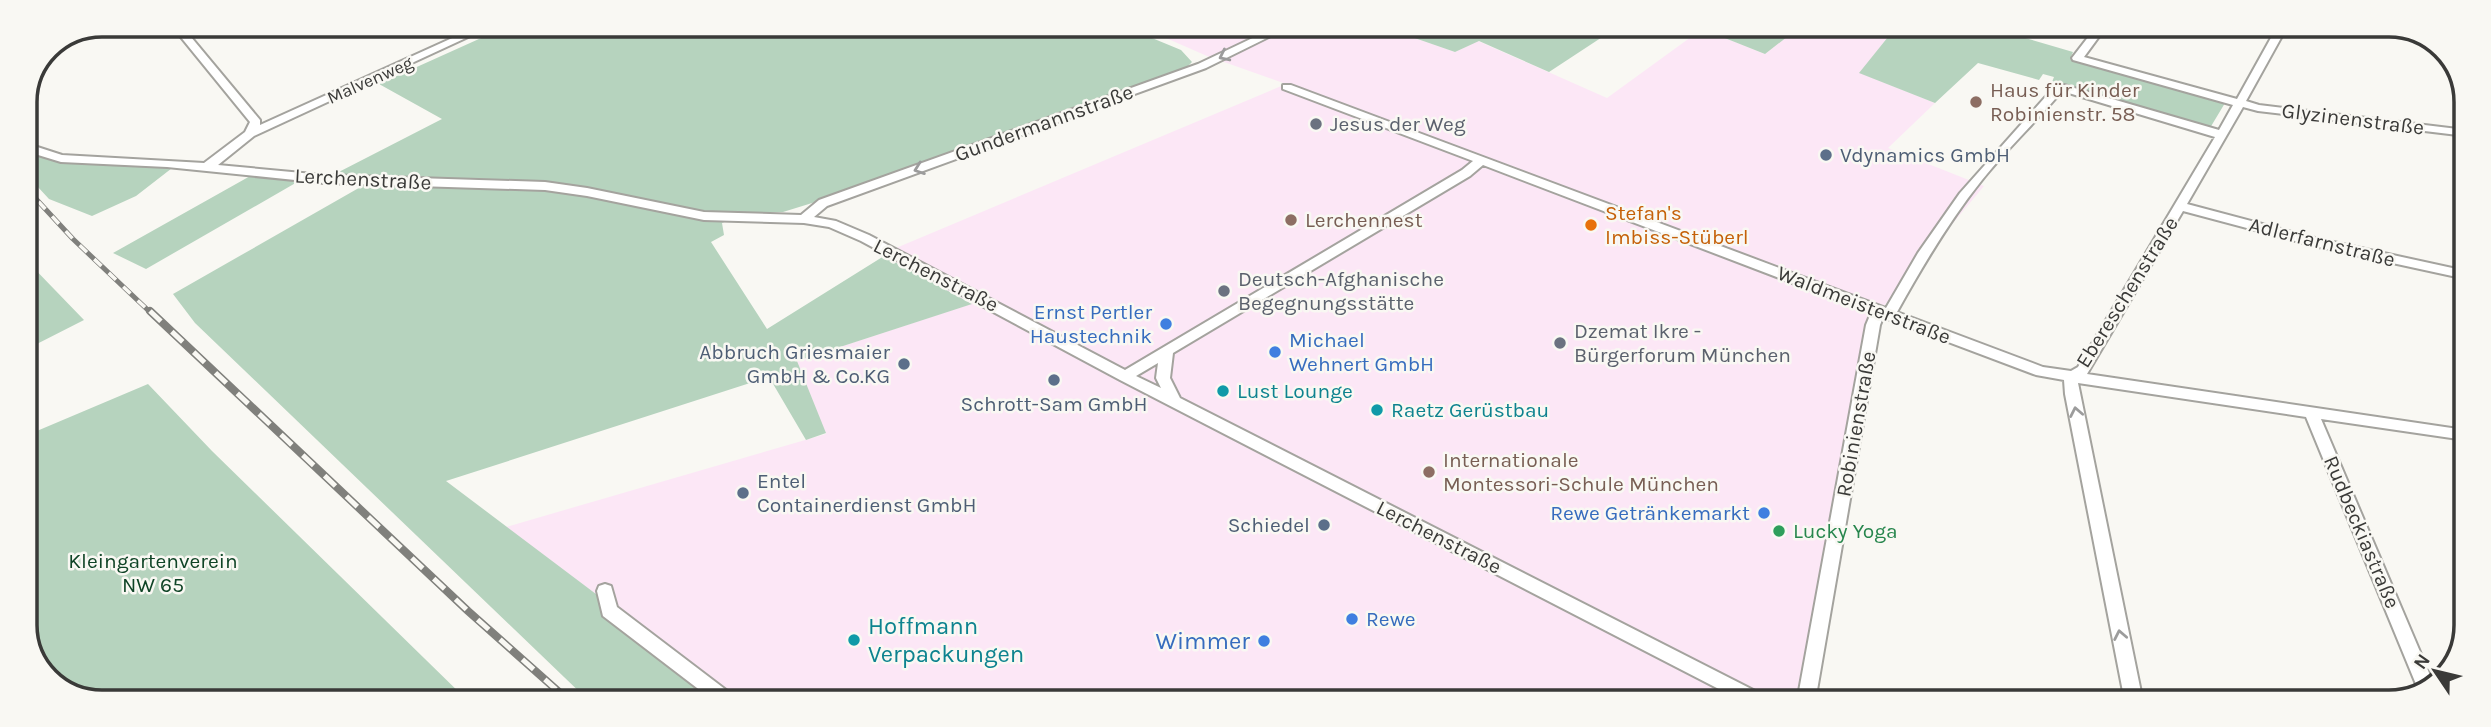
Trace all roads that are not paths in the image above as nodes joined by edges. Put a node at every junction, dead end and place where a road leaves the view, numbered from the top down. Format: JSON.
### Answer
{"nodes":[{"id":1,"x":187,"y":37,"type":"edge"},
{"id":2,"x":463,"y":37,"type":"edge"},
{"id":3,"x":1263,"y":37,"type":"edge"},
{"id":4,"x":2093,"y":37,"type":"edge"},
{"id":5,"x":2276,"y":37,"type":"edge"},
{"id":6,"x":1287,"y":87,"type":"dead end"},
{"id":7,"x":2239,"y":104,"type":"junction"},
{"id":8,"x":2454,"y":131,"type":"edge"},
{"id":9,"x":250,"y":134,"type":"junction"},
{"id":10,"x":2222,"y":135,"type":"junction"},
{"id":11,"x":37,"y":151,"type":"edge"},
{"id":12,"x":1482,"y":160,"type":"junction"},
{"id":13,"x":207,"y":167,"type":"junction"},
{"id":14,"x":2180,"y":206,"type":"junction"},
{"id":15,"x":804,"y":219,"type":"junction"},
{"id":16,"x":2454,"y":272,"type":"edge"},
{"id":17,"x":1889,"y":314,"type":"junction"},
{"id":18,"x":1167,"y":350,"type":"junction"},
{"id":19,"x":1125,"y":376,"type":"junction"},
{"id":20,"x":2071,"y":378,"type":"junction"},
{"id":21,"x":1174,"y":401,"type":"junction"},
{"id":22,"x":2312,"y":414,"type":"junction"},
{"id":23,"x":2454,"y":433,"type":"edge"},
{"id":24,"x":605,"y":591,"type":"dead end"},
{"id":25,"x":2423,"y":681,"type":"edge"},
{"id":26,"x":713,"y":690,"type":"edge"},
{"id":27,"x":1738,"y":690,"type":"edge"},
{"id":28,"x":1808,"y":690,"type":"edge"},
{"id":29,"x":2132,"y":690,"type":"edge"}],
"edges":[{"from":1,"to":9,"type":"street"},
{"from":2,"to":9,"type":"street","name":"Malvenweg"},
{"from":3,"to":15,"type":"street","name":"Gundermannstraße","one_way":true},
{"from":4,"to":7,"type":"street","name":"Glyzinenstraße"},
{"from":5,"to":7,"type":"street","name":"Ebereschenstraße"},
{"from":6,"to":12,"type":"street","name":"Waldmeisterstraße"},
{"from":7,"to":8,"type":"street","name":"Glyzinenstraße"},
{"from":7,"to":10,"type":"street","name":"Ebereschenstraße"},
{"from":9,"to":13,"type":"street","name":"Malvenweg"},
{"from":10,"to":14,"type":"street","name":"Ebereschenstraße"},
{"from":10,"to":17,"type":"street","name":"Robinienstraße"},
{"from":11,"to":13,"type":"street","name":"Lerchenstraße"},
{"from":12,"to":17,"type":"street","name":"Waldmeisterstraße"},
{"from":12,"to":18,"type":"street"},
{"from":13,"to":15,"type":"street","name":"Lerchenstraße"},
{"from":14,"to":16,"type":"street","name":"Adlerfarnstraße"},
{"from":14,"to":20,"type":"street","name":"Ebereschenstraße"},
{"from":15,"to":19,"type":"street","name":"Lerchenstraße"},
{"from":17,"to":20,"type":"street","name":"Waldmeisterstraße"},
{"from":17,"to":28,"type":"street","name":"Robinienstraße"},
{"from":18,"to":19,"type":"street"},
{"from":18,"to":21,"type":"street"},
{"from":19,"to":21,"type":"street","name":"Lerchenstraße"},
{"from":20,"to":22,"type":"street","name":"Waldmeisterstraße"},
{"from":29,"to":20,"type":"street","name":"Ebereschenstraße","one_way":true},
{"from":21,"to":27,"type":"street","name":"Lerchenstraße"},
{"from":22,"to":23,"type":"street","name":"Waldmeisterstraße"},
{"from":22,"to":25,"type":"street","name":"Rudbeckiastraße"},
{"from":24,"to":26,"type":"street"}]}
